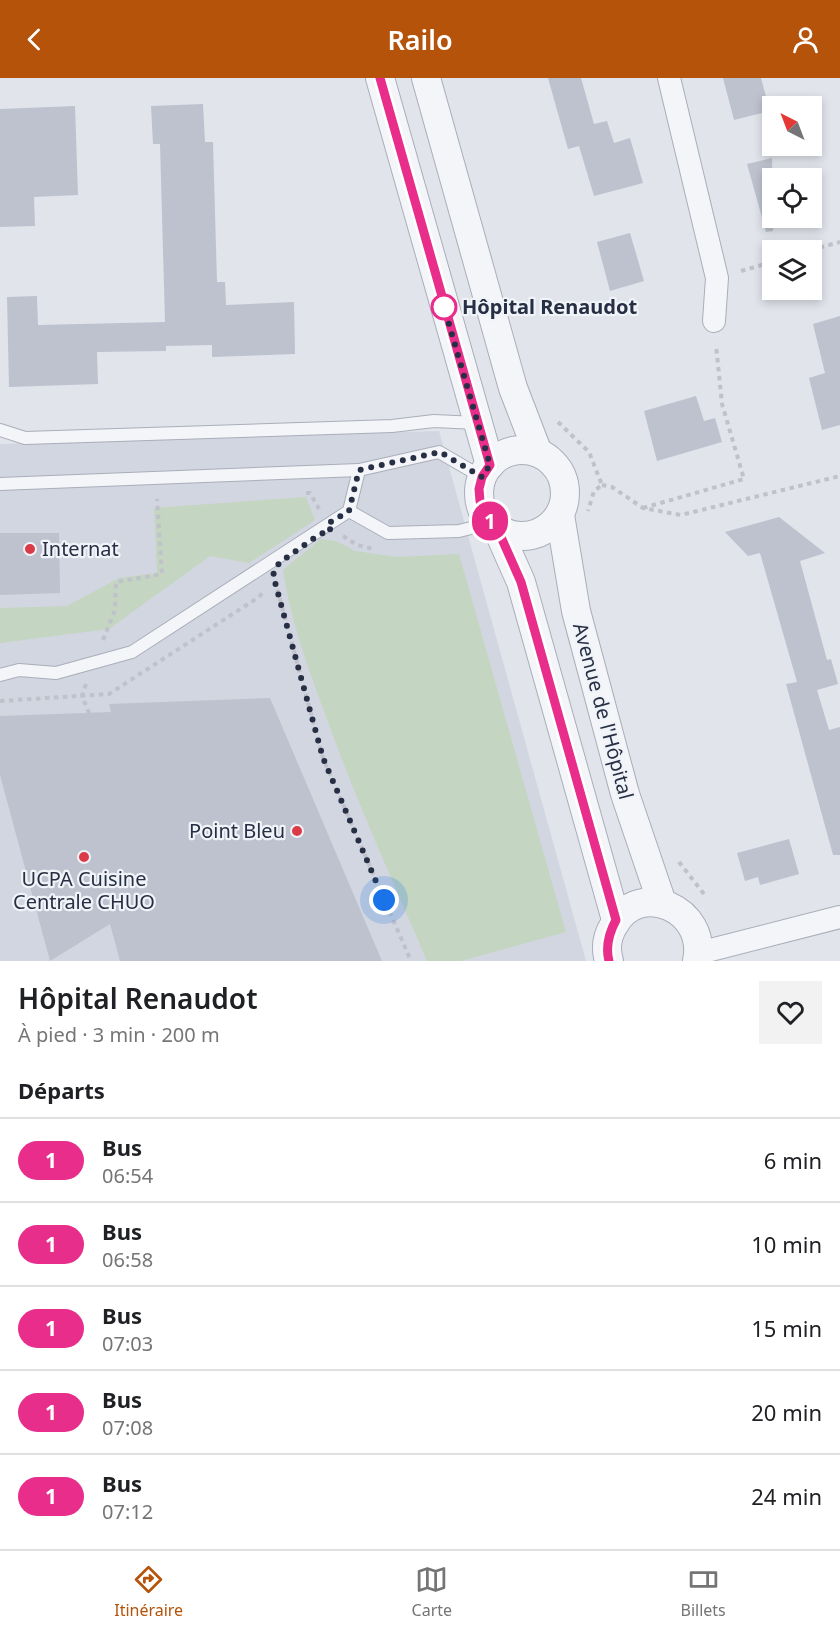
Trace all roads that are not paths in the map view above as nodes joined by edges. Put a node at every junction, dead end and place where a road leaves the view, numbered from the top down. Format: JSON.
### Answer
{"nodes":[{"id":1,"x":380,"y":78,"type":"edge"},
{"id":2,"x":426,"y":78,"type":"edge"},
{"id":3,"x":669,"y":78,"type":"edge"},
{"id":4,"x":714,"y":321,"type":"road end"},
{"id":5,"x":477,"y":423,"type":"junction"},
{"id":6,"x":0,"y":430,"type":"edge"},
{"id":7,"x":538,"y":453,"type":"junction"},
{"id":8,"x":359,"y":470,"type":"junction"},
{"id":9,"x":486,"y":471,"type":"junction"},
{"id":10,"x":0,"y":484,"type":"edge"},
{"id":11,"x":349,"y":511,"type":"junction"},
{"id":12,"x":560,"y":515,"type":"junction"},
{"id":13,"x":494,"y":526,"type":"junction"},
{"id":14,"x":0,"y":675,"type":"edge"},
{"id":15,"x":662,"y":903,"type":"junction"},
{"id":16,"x":840,"y":917,"type":"edge"},
{"id":17,"x":616,"y":920,"type":"junction"},
{"id":18,"x":698,"y":957,"type":"edge"},
{"id":19,"x":609,"y":961,"type":"edge"}],
"edges":[{"from":1,"to":5,"type":"street"},
{"from":2,"to":7,"type":"street"},
{"from":3,"to":4,"type":"street"},
{"from":5,"to":6,"type":"lane"},
{"from":5,"to":9,"type":"street"},
{"from":7,"to":9,"type":"street"},
{"from":7,"to":12,"type":"street"},
{"from":8,"to":9,"type":"lane"},
{"from":8,"to":10,"type":"lane"},
{"from":8,"to":11,"type":"lane"},
{"from":9,"to":13,"type":"street"},
{"from":11,"to":13,"type":"lane"},
{"from":11,"to":14,"type":"lane"},
{"from":12,"to":13,"type":"street"},
{"from":12,"to":15,"type":"street","name":"Avenue de l'Hôpital"},
{"from":13,"to":17,"type":"street"},
{"from":15,"to":17,"type":"street"},
{"from":15,"to":18,"type":"street"},
{"from":16,"to":18,"type":"street"},
{"from":17,"to":19,"type":"street"}]}
